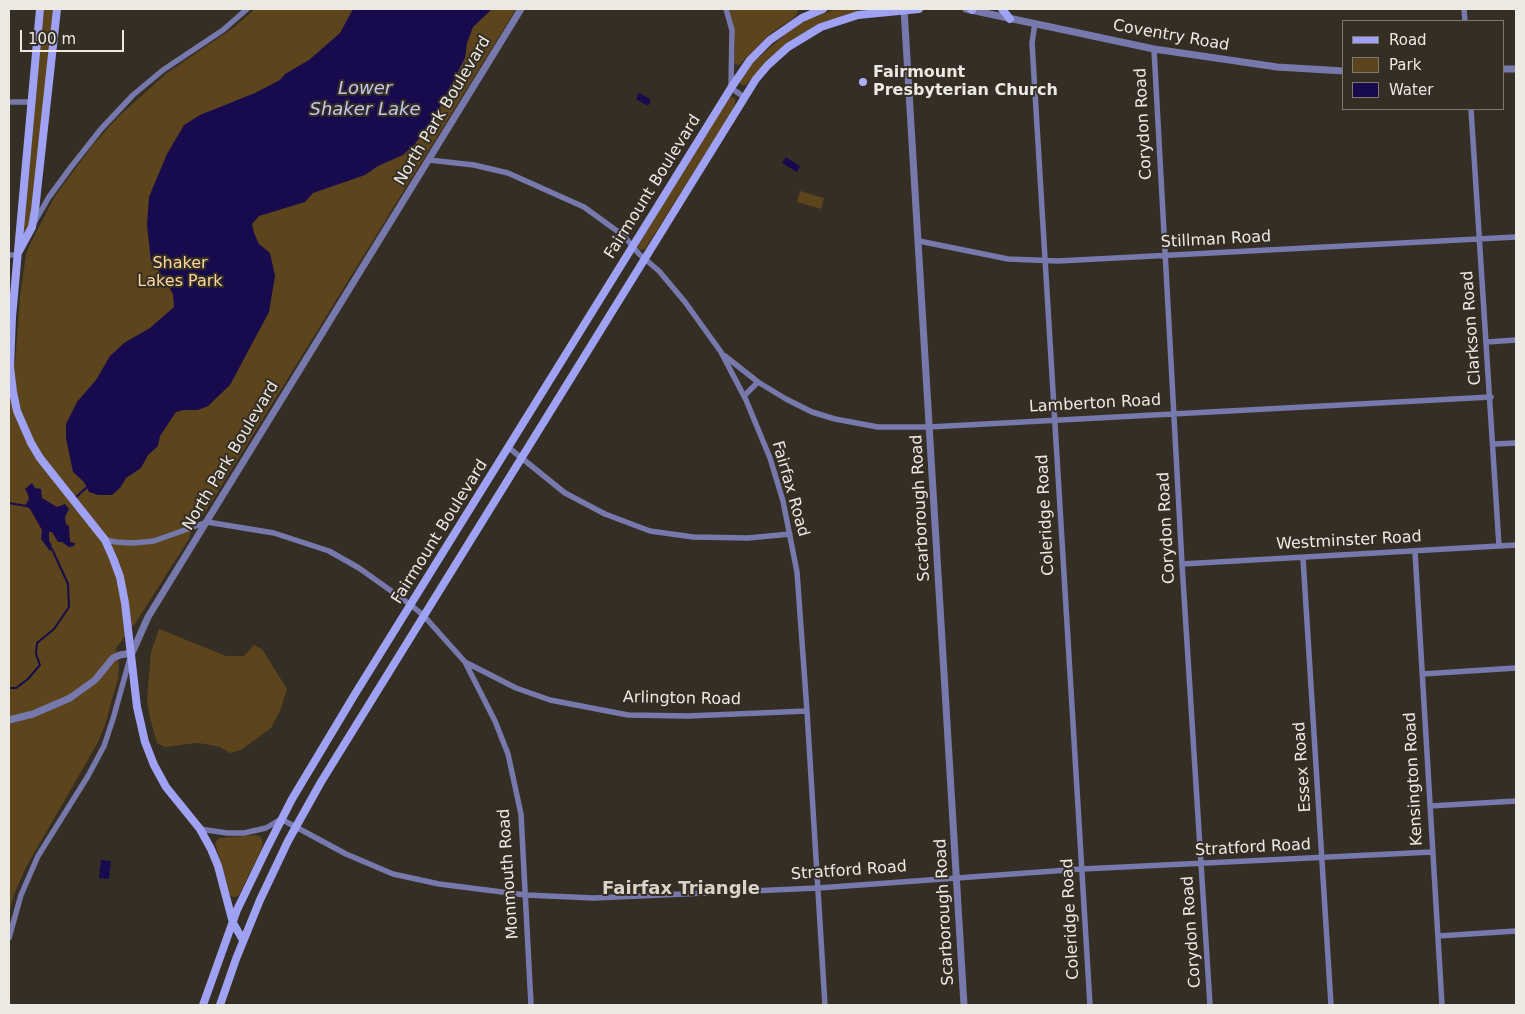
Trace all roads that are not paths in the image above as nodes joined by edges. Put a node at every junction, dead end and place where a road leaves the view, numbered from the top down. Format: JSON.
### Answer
{"nodes":[{"id":1,"x":40,"y":9,"type":"edge"},
{"id":2,"x":57,"y":9,"type":"edge"},
{"id":3,"x":247,"y":9,"type":"edge"},
{"id":4,"x":521,"y":9,"type":"edge"},
{"id":5,"x":726,"y":9,"type":"edge"},
{"id":6,"x":804,"y":9,"type":"edge"},
{"id":7,"x":822,"y":9,"type":"edge"},
{"id":8,"x":903,"y":9,"type":"edge"},
{"id":9,"x":919,"y":9,"type":"edge"},
{"id":10,"x":970,"y":9,"type":"edge"},
{"id":11,"x":1002,"y":9,"type":"edge"},
{"id":12,"x":802,"y":18,"type":"junction"},
{"id":13,"x":1010,"y":19,"type":"junction"},
{"id":14,"x":1035,"y":23,"type":"junction"},
{"id":15,"x":1154,"y":49,"type":"junction"},
{"id":16,"x":1342,"y":72,"type":"edge"},
{"id":17,"x":731,"y":88,"type":"junction"},
{"id":18,"x":744,"y":97,"type":"junction"},
{"id":19,"x":9,"y":102,"type":"edge"},
{"id":20,"x":31,"y":102,"type":"junction"},
{"id":21,"x":1471,"y":110,"type":"edge"},
{"id":22,"x":429,"y":160,"type":"junction"},
{"id":23,"x":24,"y":172,"type":"junction"},
{"id":24,"x":39,"y":172,"type":"junction"},
{"id":25,"x":32,"y":227,"type":"junction"},
{"id":26,"x":1516,"y":237,"type":"edge"},
{"id":27,"x":1480,"y":239,"type":"junction"},
{"id":28,"x":919,"y":241,"type":"junction"},
{"id":29,"x":633,"y":246,"type":"junction"},
{"id":30,"x":13,"y":255,"type":"edge"},
{"id":31,"x":1166,"y":256,"type":"junction"},
{"id":32,"x":644,"y":258,"type":"junction"},
{"id":33,"x":1046,"y":261,"type":"junction"},
{"id":34,"x":10,"y":321,"type":"edge"},
{"id":35,"x":1516,"y":340,"type":"edge"},
{"id":36,"x":1487,"y":342,"type":"junction"},
{"id":37,"x":721,"y":352,"type":"junction"},
{"id":38,"x":758,"y":382,"type":"junction"},
{"id":39,"x":744,"y":396,"type":"junction"},
{"id":40,"x":1491,"y":397,"type":"junction"},
{"id":41,"x":1175,"y":414,"type":"junction"},
{"id":42,"x":1054,"y":420,"type":"junction"},
{"id":43,"x":930,"y":427,"type":"junction"},
{"id":44,"x":1516,"y":443,"type":"edge"},
{"id":45,"x":1494,"y":444,"type":"junction"},
{"id":46,"x":508,"y":447,"type":"junction"},
{"id":47,"x":522,"y":457,"type":"junction"},
{"id":48,"x":207,"y":522,"type":"junction"},
{"id":49,"x":790,"y":534,"type":"junction"},
{"id":50,"x":105,"y":540,"type":"junction"},
{"id":51,"x":1516,"y":545,"type":"edge"},
{"id":52,"x":1499,"y":546,"type":"junction"},
{"id":53,"x":1415,"y":552,"type":"junction"},
{"id":54,"x":1303,"y":558,"type":"junction"},
{"id":55,"x":1182,"y":564,"type":"junction"},
{"id":56,"x":411,"y":605,"type":"junction"},
{"id":57,"x":424,"y":616,"type":"junction"},
{"id":58,"x":132,"y":653,"type":"junction"},
{"id":59,"x":465,"y":662,"type":"junction"},
{"id":60,"x":1516,"y":668,"type":"edge"},
{"id":61,"x":1422,"y":674,"type":"junction"},
{"id":62,"x":807,"y":711,"type":"junction"},
{"id":63,"x":9,"y":720,"type":"edge"},
{"id":64,"x":1516,"y":801,"type":"edge"},
{"id":65,"x":1430,"y":806,"type":"junction"},
{"id":66,"x":282,"y":819,"type":"junction"},
{"id":67,"x":296,"y":827,"type":"junction"},
{"id":68,"x":200,"y":829,"type":"junction"},
{"id":69,"x":1432,"y":852,"type":"junction"},
{"id":70,"x":1323,"y":858,"type":"junction"},
{"id":71,"x":1202,"y":864,"type":"junction"},
{"id":72,"x":1082,"y":869,"type":"junction"},
{"id":73,"x":957,"y":877,"type":"junction"},
{"id":74,"x":818,"y":888,"type":"junction"},
{"id":75,"x":526,"y":895,"type":"junction"},
{"id":76,"x":232,"y":923,"type":"junction"},
{"id":77,"x":1516,"y":931,"type":"edge"},
{"id":78,"x":1438,"y":936,"type":"junction"},
{"id":79,"x":9,"y":938,"type":"edge"},
{"id":80,"x":243,"y":940,"type":"junction"},
{"id":81,"x":202,"y":1005,"type":"edge"},
{"id":82,"x":220,"y":1005,"type":"edge"},
{"id":83,"x":531,"y":1005,"type":"edge"},
{"id":84,"x":825,"y":1005,"type":"edge"},
{"id":85,"x":964,"y":1005,"type":"edge"},
{"id":86,"x":1090,"y":1005,"type":"edge"},
{"id":87,"x":1210,"y":1005,"type":"edge"},
{"id":88,"x":1331,"y":1005,"type":"edge"},
{"id":89,"x":1442,"y":1005,"type":"edge"}],
"edges":[{"from":1,"to":20,"type":"main road"},
{"from":2,"to":24,"type":"main road"},
{"from":3,"to":25,"type":"street"},
{"from":4,"to":22,"type":"street","name":"North Park Boulevard"},
{"from":5,"to":17,"type":"street"},
{"from":6,"to":12,"type":"main road"},
{"from":7,"to":12,"type":"main road","name":"Fairmount Boulevard"},
{"from":8,"to":9,"type":"main road","name":"Fairmount Boulevard"},
{"from":8,"to":18,"type":"main road","name":"Fairmount Boulevard"},
{"from":8,"to":28,"type":"street","name":"Scarborough Road"},
{"from":10,"to":13,"type":"street","name":"Coventry Road"},
{"from":11,"to":13,"type":"main road"},
{"from":12,"to":17,"type":"main road","name":"Fairmount Boulevard"},
{"from":13,"to":14,"type":"street","name":"Coventry Road"},
{"from":14,"to":15,"type":"street","name":"Coventry Road"},
{"from":14,"to":33,"type":"street","name":"Coleridge Road"},
{"from":15,"to":16,"type":"street","name":"Coventry Road"},
{"from":15,"to":31,"type":"street","name":"Corydon Road"},
{"from":17,"to":18,"type":"street"},
{"from":17,"to":29,"type":"main road","name":"Fairmount Boulevard"},
{"from":18,"to":32,"type":"main road","name":"Fairmount Boulevard"},
{"from":19,"to":20,"type":"street"},
{"from":20,"to":23,"type":"main road"},
{"from":21,"to":27,"type":"street","name":"Clarkson Road"},
{"from":22,"to":29,"type":"street","name":"Fairfax Road"},
{"from":22,"to":48,"type":"street","name":"North Park Boulevard"},
{"from":23,"to":24,"type":"main road"},
{"from":23,"to":30,"type":"main road"},
{"from":24,"to":25,"type":"main road"},
{"from":25,"to":30,"type":"main road"},
{"from":26,"to":27,"type":"street","name":"Stillman Road"},
{"from":27,"to":31,"type":"street","name":"Stillman Road"},
{"from":27,"to":36,"type":"street","name":"Clarkson Road"},
{"from":28,"to":33,"type":"street","name":"Stillman Road"},
{"from":28,"to":43,"type":"street","name":"Scarborough Road"},
{"from":29,"to":32,"type":"street","name":"Fairfax Road"},
{"from":29,"to":46,"type":"main road","name":"Fairmount Boulevard"},
{"from":30,"to":34,"type":"main road"},
{"from":31,"to":33,"type":"street","name":"Stillman Road"},
{"from":31,"to":41,"type":"street","name":"Corydon Road"},
{"from":32,"to":37,"type":"street","name":"Fairfax Road"},
{"from":32,"to":47,"type":"main road","name":"Fairmount Boulevard"},
{"from":33,"to":42,"type":"street","name":"Coleridge Road"},
{"from":34,"to":50,"type":"main road"},
{"from":35,"to":36,"type":"street"},
{"from":36,"to":40,"type":"street","name":"Clarkson Road"},
{"from":37,"to":38,"type":"street","name":"Lamberton Road"},
{"from":37,"to":39,"type":"street","name":"Fairfax Road"},
{"from":38,"to":39,"type":"street"},
{"from":38,"to":43,"type":"street","name":"Lamberton Road"},
{"from":39,"to":49,"type":"street","name":"Fairfax Road"},
{"from":40,"to":41,"type":"street","name":"Lamberton Road"},
{"from":40,"to":45,"type":"street","name":"Clarkson Road"},
{"from":41,"to":42,"type":"street","name":"Lamberton Road"},
{"from":41,"to":55,"type":"street","name":"Corydon Road"},
{"from":42,"to":43,"type":"street","name":"Lamberton Road"},
{"from":42,"to":72,"type":"street","name":"Coleridge Road"},
{"from":43,"to":73,"type":"street","name":"Scarborough Road"},
{"from":44,"to":45,"type":"street"},
{"from":45,"to":52,"type":"street","name":"Clarkson Road"},
{"from":46,"to":47,"type":"street"},
{"from":46,"to":56,"type":"main road","name":"Fairmount Boulevard"},
{"from":47,"to":49,"type":"street"},
{"from":47,"to":57,"type":"main road","name":"Fairmount Boulevard"},
{"from":48,"to":50,"type":"street","name":"Arlington Road"},
{"from":48,"to":56,"type":"street","name":"Arlington Road"},
{"from":48,"to":58,"type":"street","name":"North Park Boulevard"},
{"from":49,"to":62,"type":"street","name":"Fairfax Road"},
{"from":50,"to":58,"type":"main road"},
{"from":51,"to":52,"type":"street","name":"Westminster Road"},
{"from":52,"to":53,"type":"street","name":"Westminster Road"},
{"from":53,"to":54,"type":"street","name":"Westminster Road"},
{"from":53,"to":61,"type":"street","name":"Kensington Road"},
{"from":54,"to":55,"type":"street","name":"Westminster Road"},
{"from":54,"to":70,"type":"street","name":"Essex Road"},
{"from":55,"to":71,"type":"street","name":"Corydon Road"},
{"from":56,"to":57,"type":"street","name":"Arlington Road"},
{"from":56,"to":66,"type":"main road","name":"Fairmount Boulevard"},
{"from":57,"to":59,"type":"street","name":"Arlington Road"},
{"from":57,"to":67,"type":"main road","name":"Fairmount Boulevard"},
{"from":58,"to":63,"type":"street"},
{"from":58,"to":68,"type":"main road"},
{"from":58,"to":79,"type":"street","name":"North Park Boulevard"},
{"from":59,"to":62,"type":"street","name":"Arlington Road"},
{"from":59,"to":75,"type":"street","name":"Monmouth Road"},
{"from":60,"to":61,"type":"street"},
{"from":61,"to":65,"type":"street","name":"Kensington Road"},
{"from":62,"to":74,"type":"street","name":"Fairfax Road"},
{"from":64,"to":65,"type":"street"},
{"from":65,"to":69,"type":"street","name":"Kensington Road"},
{"from":66,"to":67,"type":"street","name":"Stratford Road"},
{"from":66,"to":68,"type":"street"},
{"from":66,"to":76,"type":"main road","name":"Fairmount Boulevard"},
{"from":67,"to":75,"type":"street","name":"Stratford Road"},
{"from":67,"to":80,"type":"main road","name":"Fairmount Boulevard"},
{"from":68,"to":76,"type":"main road"},
{"from":69,"to":70,"type":"street","name":"Stratford Road"},
{"from":69,"to":78,"type":"street","name":"Kensington Road"},
{"from":70,"to":71,"type":"street","name":"Stratford Road"},
{"from":70,"to":88,"type":"street","name":"Essex Road"},
{"from":71,"to":72,"type":"street","name":"Stratford Road"},
{"from":71,"to":87,"type":"street","name":"Corydon Road"},
{"from":72,"to":73,"type":"street","name":"Stratford Road"},
{"from":72,"to":86,"type":"street","name":"Coleridge Road"},
{"from":73,"to":74,"type":"street","name":"Stratford Road"},
{"from":73,"to":85,"type":"street","name":"Scarborough Road"},
{"from":74,"to":75,"type":"street","name":"Stratford Road"},
{"from":74,"to":84,"type":"street","name":"Fairfax Road"},
{"from":75,"to":83,"type":"street","name":"Monmouth Road"},
{"from":76,"to":80,"type":"main road"},
{"from":76,"to":81,"type":"main road","name":"Fairmount Boulevard"},
{"from":77,"to":78,"type":"street"},
{"from":78,"to":89,"type":"street","name":"Kensington Road"},
{"from":80,"to":82,"type":"main road","name":"Fairmount Boulevard"}]}
